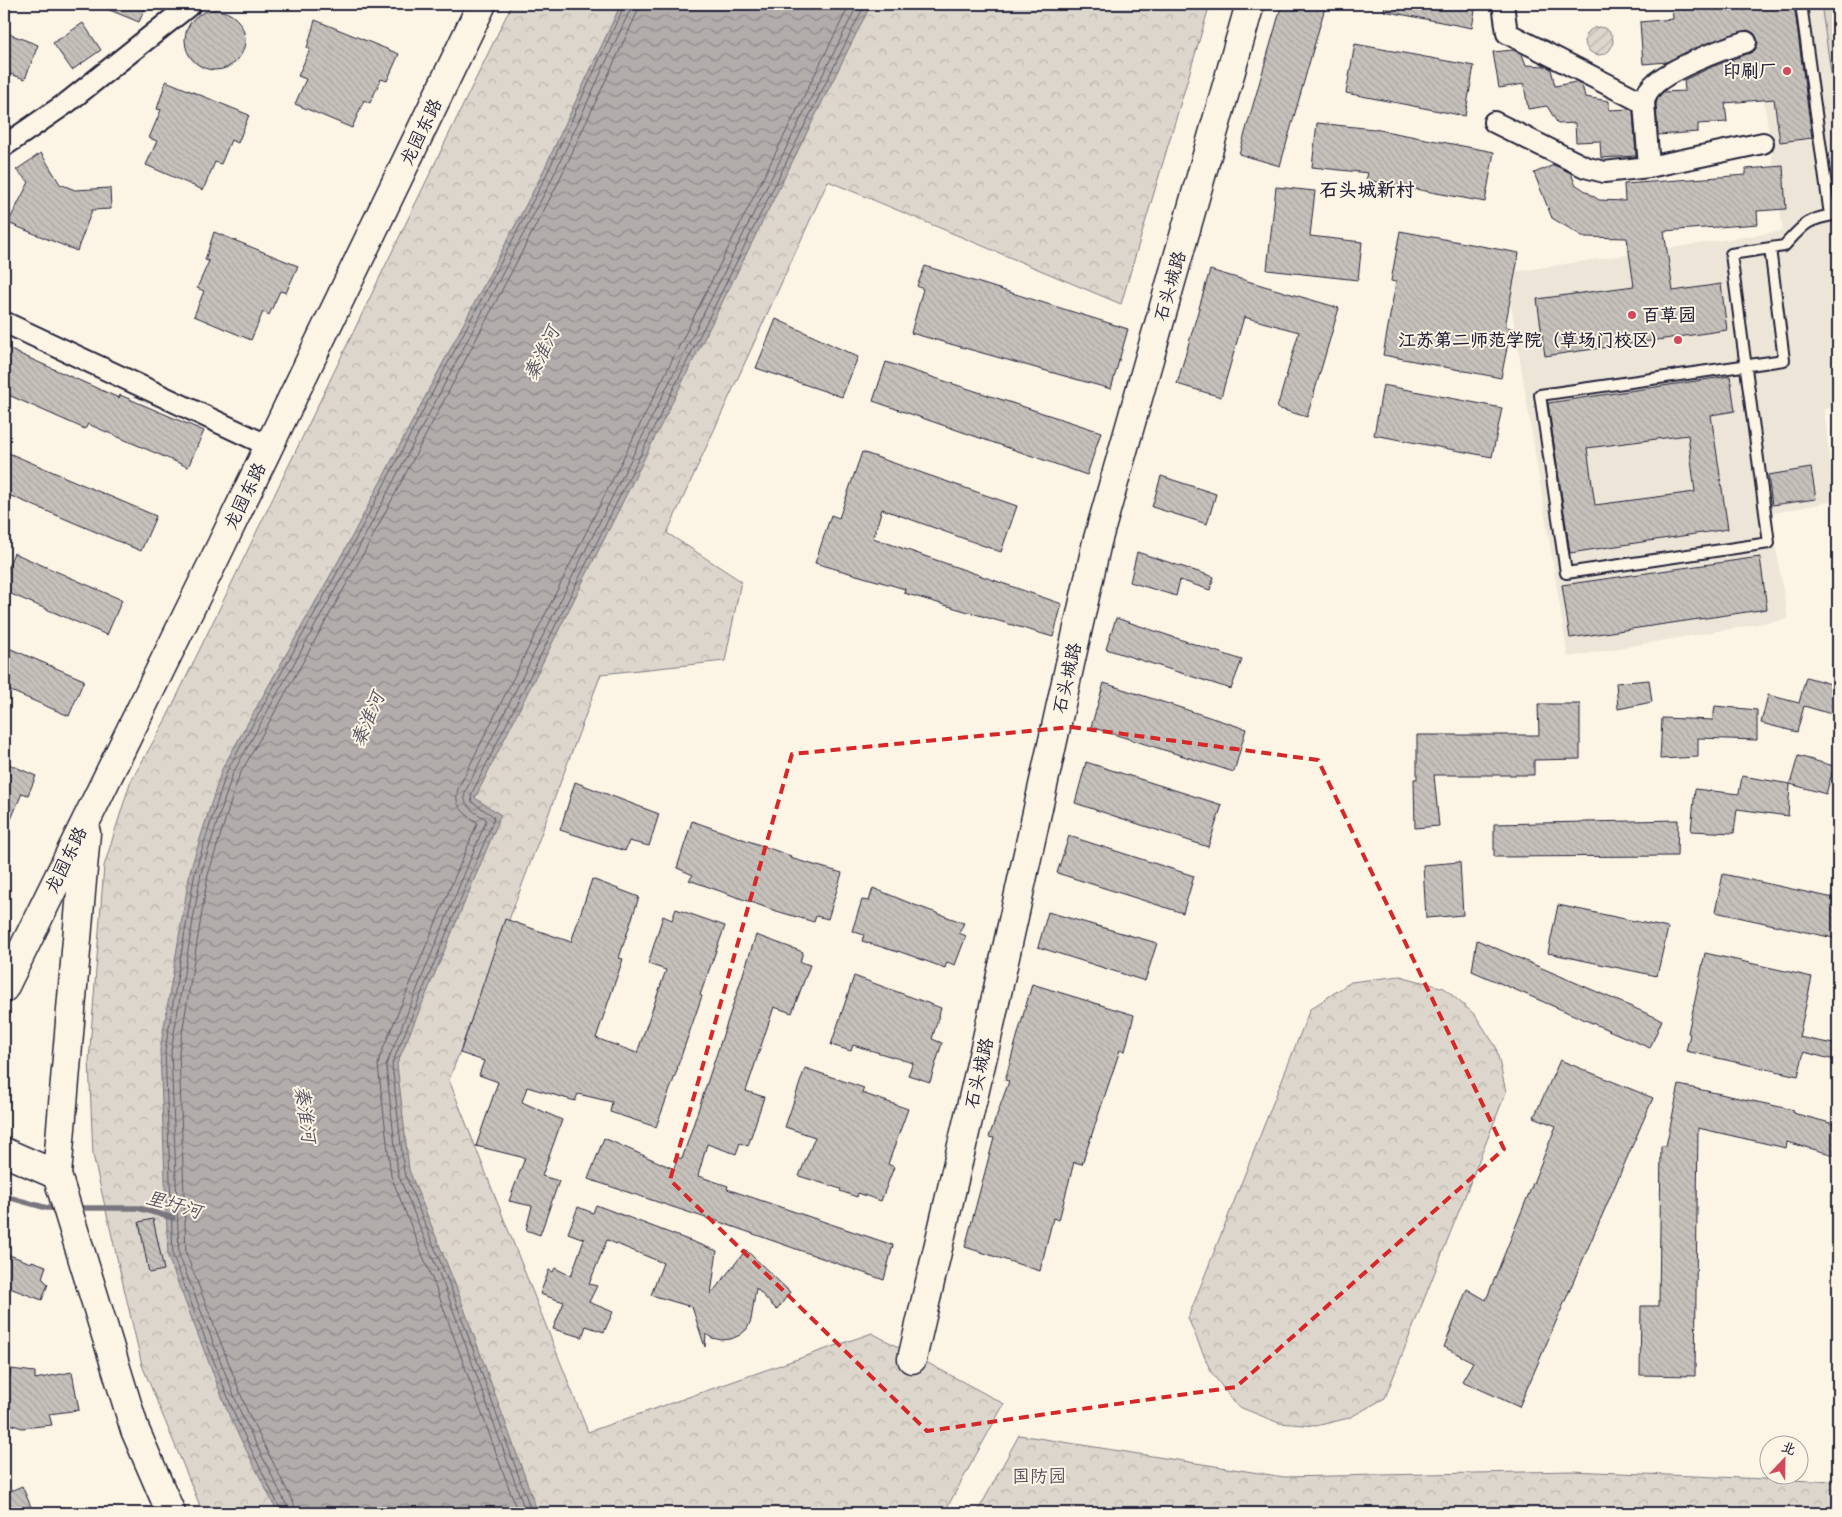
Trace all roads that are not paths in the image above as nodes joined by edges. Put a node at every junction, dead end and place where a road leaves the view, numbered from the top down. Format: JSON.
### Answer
{"nodes":[{"id":1,"x":191,"y":4,"type":"edge"},
{"id":2,"x":482,"y":4,"type":"edge"},
{"id":3,"x":1250,"y":4,"type":"edge"},
{"id":4,"x":1503,"y":4,"type":"edge"},
{"id":5,"x":1801,"y":4,"type":"edge"},
{"id":6,"x":1746,"y":42,"type":"dead end"},
{"id":7,"x":1644,"y":103,"type":"junction"},
{"id":8,"x":1494,"y":122,"type":"dead end"},
{"id":9,"x":1763,"y":143,"type":"dead end"},
{"id":10,"x":4,"y":146,"type":"edge"},
{"id":11,"x":1649,"y":167,"type":"junction"},
{"id":12,"x":1834,"y":214,"type":"edge"},
{"id":13,"x":1770,"y":248,"type":"junction"},
{"id":14,"x":4,"y":322,"type":"edge"},
{"id":15,"x":1746,"y":365,"type":"junction"},
{"id":16,"x":269,"y":446,"type":"junction"},
{"id":17,"x":88,"y":817,"type":"junction"},
{"id":18,"x":4,"y":988,"type":"edge"},
{"id":19,"x":4,"y":1152,"type":"edge"},
{"id":20,"x":58,"y":1175,"type":"junction"},
{"id":21,"x":912,"y":1359,"type":"dead end"},
{"id":22,"x":171,"y":1513,"type":"edge"}],
"edges":[{"from":1,"to":10,"type":"street"},
{"from":2,"to":16,"type":"street","name":"龙园东路"},
{"from":3,"to":21,"type":"street","name":"石头城路"},
{"from":4,"to":7,"type":"street"},
{"from":5,"to":12,"type":"lane"},
{"from":6,"to":7,"type":"street"},
{"from":7,"to":11,"type":"street"},
{"from":8,"to":11,"type":"street"},
{"from":9,"to":11,"type":"street"},
{"from":12,"to":13,"type":"lane"},
{"from":13,"to":15,"type":"lane"},
{"from":13,"to":15,"type":"lane"},
{"from":14,"to":16,"type":"street"},
{"from":15,"to":15,"type":"lane"},
{"from":16,"to":17,"type":"street","name":"龙园东路"},
{"from":17,"to":18,"type":"street","name":"龙园东路"},
{"from":17,"to":20,"type":"street"},
{"from":19,"to":20,"type":"street"},
{"from":20,"to":22,"type":"street"}]}
